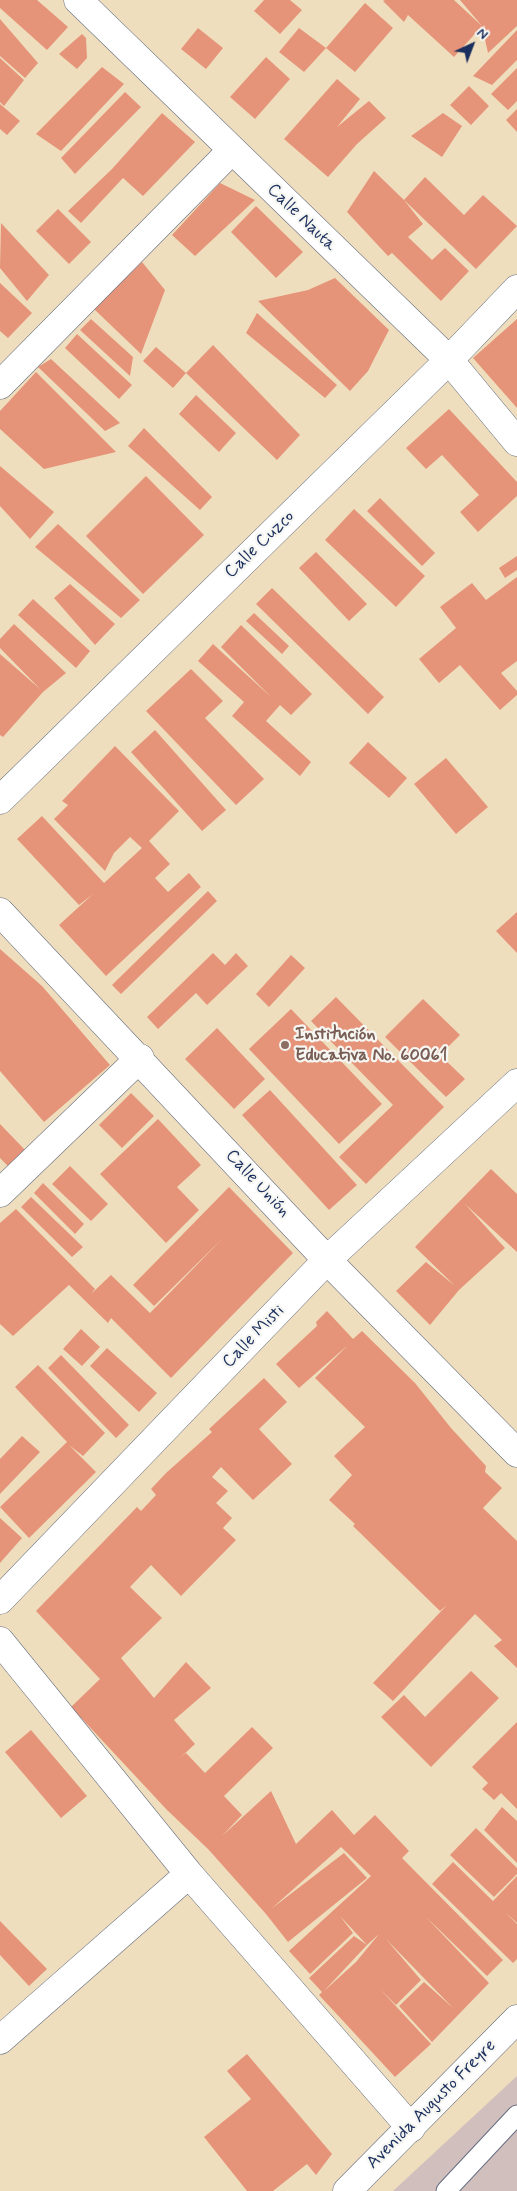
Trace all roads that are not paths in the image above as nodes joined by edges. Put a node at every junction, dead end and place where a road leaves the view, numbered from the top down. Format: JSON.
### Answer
{"nodes":[{"id":1,"x":78,"y":0,"type":"edge"},
{"id":2,"x":232,"y":150,"type":"junction"},
{"id":3,"x":517,"y":289,"type":"edge"},
{"id":4,"x":449,"y":360,"type":"junction"},
{"id":5,"x":0,"y":385,"type":"edge"},
{"id":6,"x":517,"y":442,"type":"edge"},
{"id":7,"x":0,"y":800,"type":"edge"},
{"id":8,"x":0,"y":912,"type":"edge"},
{"id":9,"x":140,"y":1058,"type":"junction"},
{"id":10,"x":517,"y":1083,"type":"edge"},
{"id":11,"x":0,"y":1193,"type":"edge"},
{"id":12,"x":327,"y":1260,"type":"junction"},
{"id":13,"x":517,"y":1453,"type":"edge"},
{"id":14,"x":0,"y":1600,"type":"edge"},
{"id":15,"x":0,"y":1640,"type":"edge"},
{"id":16,"x":190,"y":1874,"type":"junction"},
{"id":17,"x":517,"y":2019,"type":"edge"},
{"id":18,"x":0,"y":2040,"type":"edge"},
{"id":19,"x":517,"y":2115,"type":"edge"},
{"id":20,"x":411,"y":2128,"type":"junction"},
{"id":21,"x":347,"y":2191,"type":"edge"},
{"id":22,"x":446,"y":2191,"type":"edge"}],
"edges":[{"from":1,"to":2,"type":"street","name":"Calle Nauta"},
{"from":2,"to":4,"type":"street","name":"Calle Nauta"},
{"from":2,"to":5,"type":"street"},
{"from":3,"to":4,"type":"street","name":"Calle Cuzco"},
{"from":4,"to":6,"type":"street","name":"Calle Nauta"},
{"from":4,"to":7,"type":"street","name":"Calle Cuzco"},
{"from":8,"to":9,"type":"street","name":"Calle Unión"},
{"from":9,"to":11,"type":"street"},
{"from":9,"to":12,"type":"street","name":"Calle Unión"},
{"from":10,"to":12,"type":"street","name":"Calle Misti"},
{"from":12,"to":13,"type":"street","name":"Calle Unión"},
{"from":12,"to":14,"type":"street","name":"Calle Misti"},
{"from":15,"to":16,"type":"street"},
{"from":16,"to":18,"type":"street"},
{"from":16,"to":20,"type":"street"},
{"from":17,"to":20,"type":"street","name":"Avenida Augusto Freyre"},
{"from":19,"to":22,"type":"lane"},
{"from":20,"to":21,"type":"street","name":"Avenida Augusto Freyre"}]}
